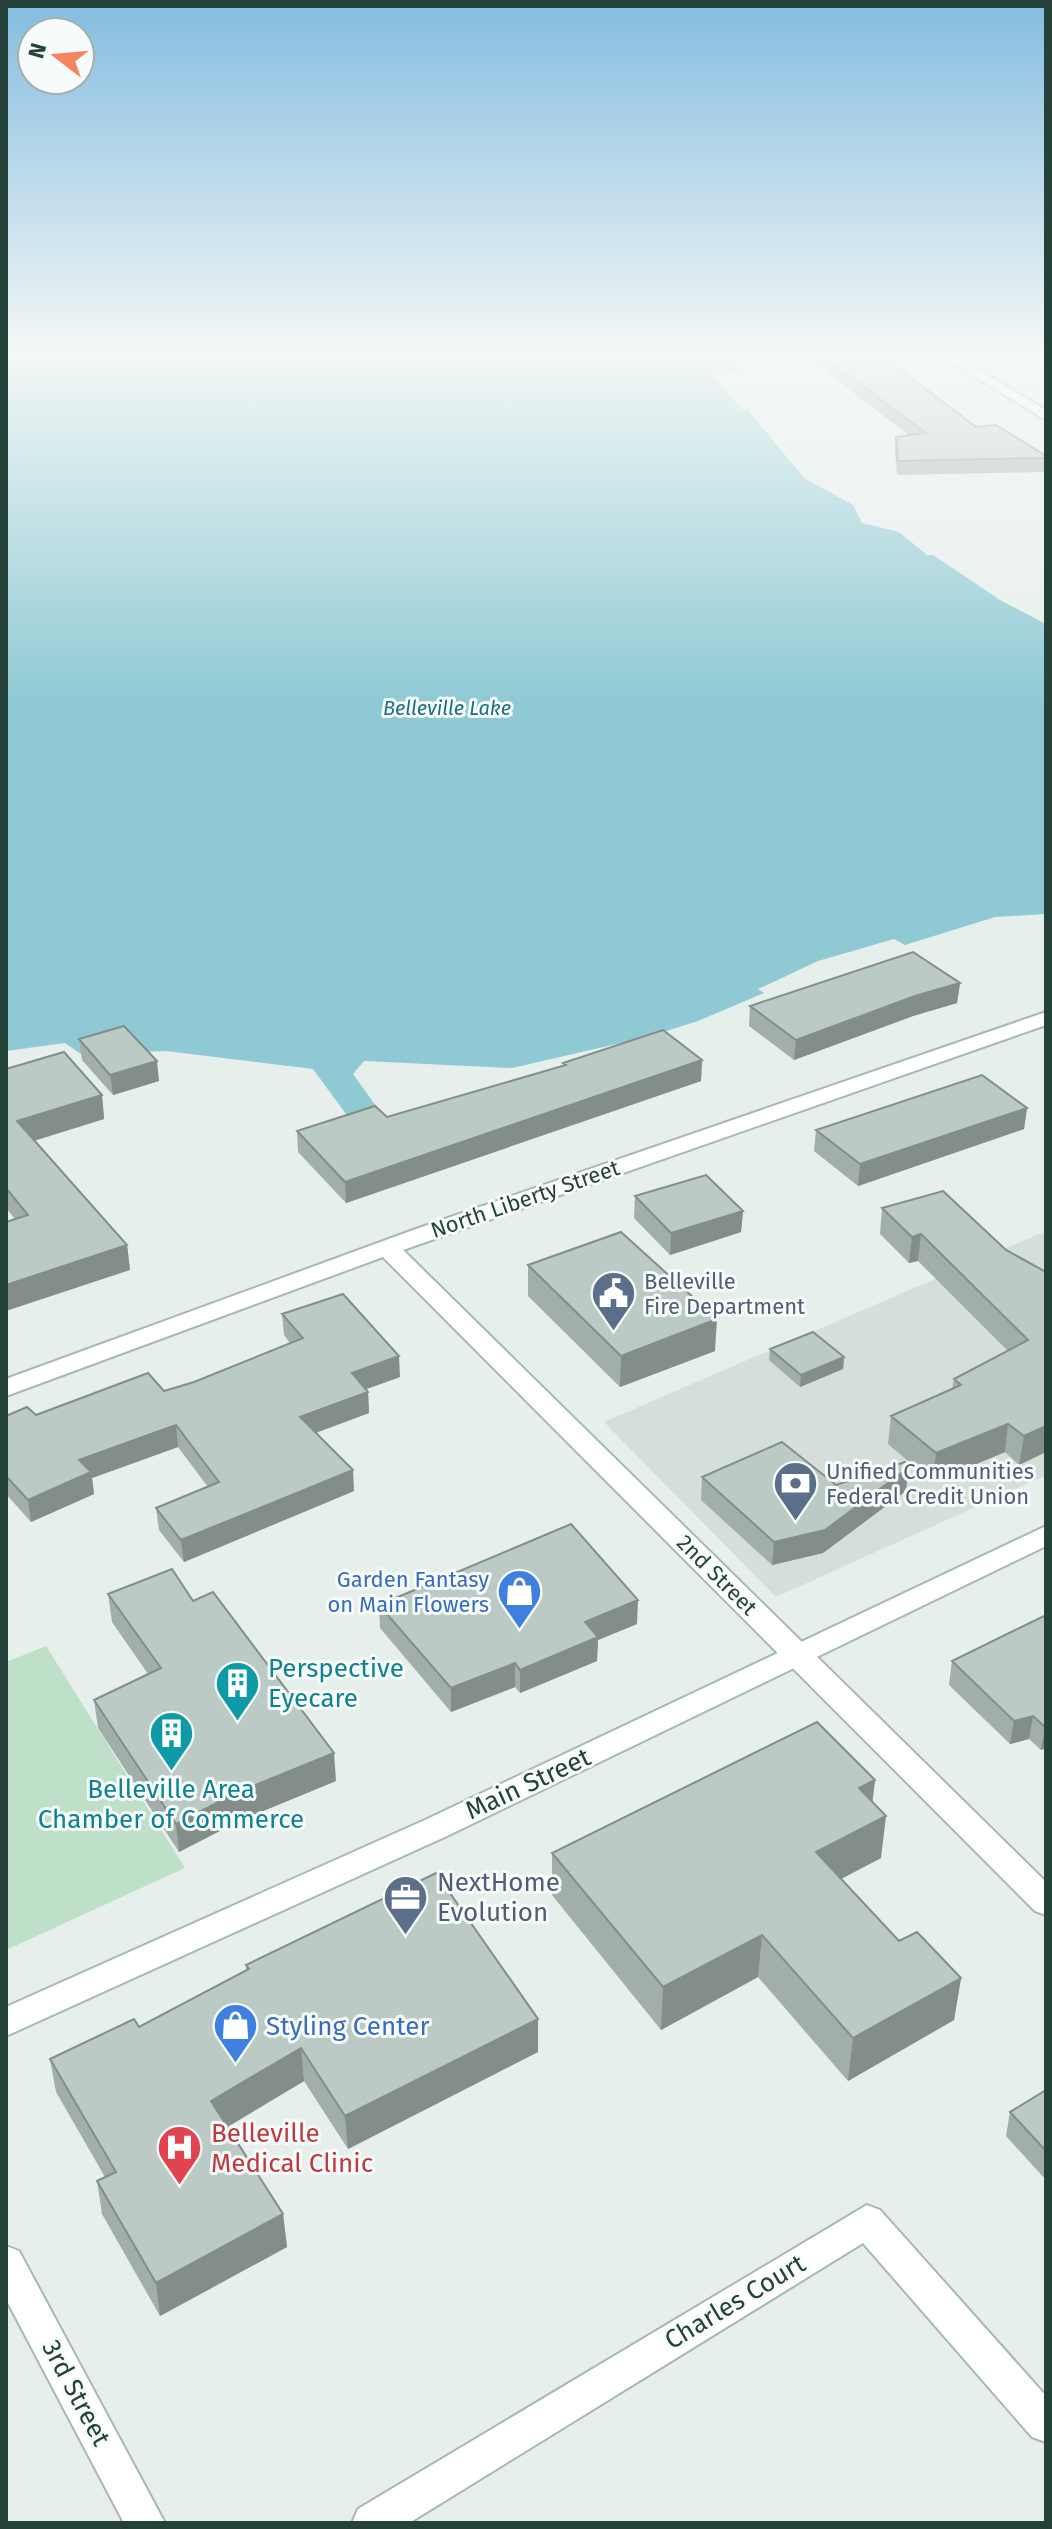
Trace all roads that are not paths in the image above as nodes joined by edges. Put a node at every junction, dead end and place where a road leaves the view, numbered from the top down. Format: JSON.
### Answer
{"nodes":[{"id":1,"x":1046,"y":1018,"type":"edge"},
{"id":2,"x":387,"y":1248,"type":"junction"},
{"id":3,"x":6,"y":1388,"type":"edge"},
{"id":4,"x":1046,"y":1535,"type":"edge"},
{"id":5,"x":796,"y":1656,"type":"junction"},
{"id":6,"x":1046,"y":1902,"type":"edge"},
{"id":7,"x":6,"y":2022,"type":"edge"},
{"id":8,"x":6,"y":2263,"type":"edge"},
{"id":9,"x":1046,"y":2424,"type":"edge"},
{"id":10,"x":145,"y":2523,"type":"edge"},
{"id":11,"x":372,"y":2523,"type":"edge"}],
"edges":[{"from":1,"to":2,"type":"street","name":"North Liberty Street"},
{"from":2,"to":3,"type":"street","name":"North Liberty Street"},
{"from":2,"to":5,"type":"street","name":"2nd Street"},
{"from":4,"to":5,"type":"street","name":"Main Street"},
{"from":5,"to":6,"type":"street","name":"2nd Street"},
{"from":5,"to":7,"type":"street","name":"Main Street"},
{"from":8,"to":10,"type":"street","name":"3rd Street"},
{"from":9,"to":11,"type":"street","name":"Charles Court"}]}
